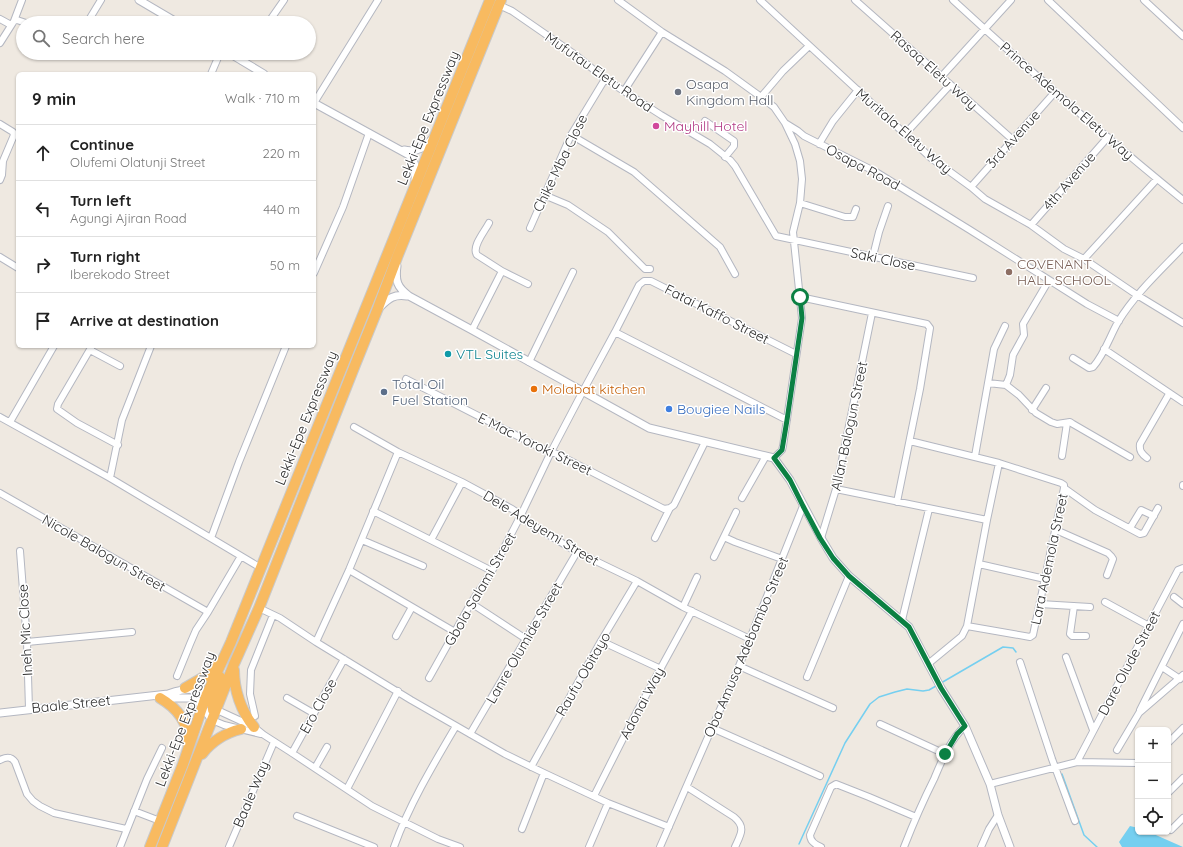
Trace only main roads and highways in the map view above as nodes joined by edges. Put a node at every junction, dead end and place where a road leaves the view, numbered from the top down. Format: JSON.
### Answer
{"nodes":[{"id":1,"x":497,"y":2,"type":"edge"},
{"id":2,"x":243,"y":612,"type":"junction"},
{"id":3,"x":231,"y":642,"type":"junction"},
{"id":4,"x":234,"y":664,"type":"junction"},
{"id":5,"x":185,"y":688,"type":"road end"},
{"id":6,"x":160,"y":698,"type":"road end"},
{"id":7,"x":212,"y":703,"type":"junction"},
{"id":8,"x":207,"y":713,"type":"junction"},
{"id":9,"x":254,"y":727,"type":"road end"},
{"id":10,"x":241,"y":729,"type":"road end"},
{"id":11,"x":183,"y":764,"type":"junction"},
{"id":12,"x":194,"y":766,"type":"junction"},
{"id":13,"x":169,"y":831,"type":"junction"},
{"id":14,"x":150,"y":847,"type":"edge"},
{"id":15,"x":162,"y":847,"type":"edge"}],
"edges":[{"from":1,"to":2,"type":"highway","name":"Lekki-Epe Expressway"},
{"from":1,"to":4,"type":"highway","name":"Lekki-Epe Expressway"},
{"from":2,"to":3,"type":"highway","name":"Lekki-Epe Expressway"},
{"from":2,"to":7,"type":"highway"},
{"from":3,"to":5,"type":"highway"},
{"from":3,"to":7,"type":"highway","name":"Lekki-Epe Expressway"},
{"from":4,"to":7,"type":"highway","name":"Lekki-Epe Expressway"},
{"from":4,"to":9,"type":"highway"},
{"from":6,"to":11,"type":"highway"},
{"from":7,"to":8,"type":"highway","name":"Lekki-Epe Expressway"},
{"from":7,"to":8,"type":"highway"},
{"from":8,"to":11,"type":"highway","name":"Lekki-Epe Expressway"},
{"from":8,"to":12,"type":"highway","name":"Lekki-Epe Expressway"},
{"from":8,"to":13,"type":"highway"},
{"from":10,"to":12,"type":"highway"},
{"from":11,"to":14,"type":"highway","name":"Lekki-Epe Expressway"},
{"from":12,"to":13,"type":"highway","name":"Lekki-Epe Expressway"},
{"from":13,"to":15,"type":"highway","name":"Lekki-Epe Expressway"}]}
